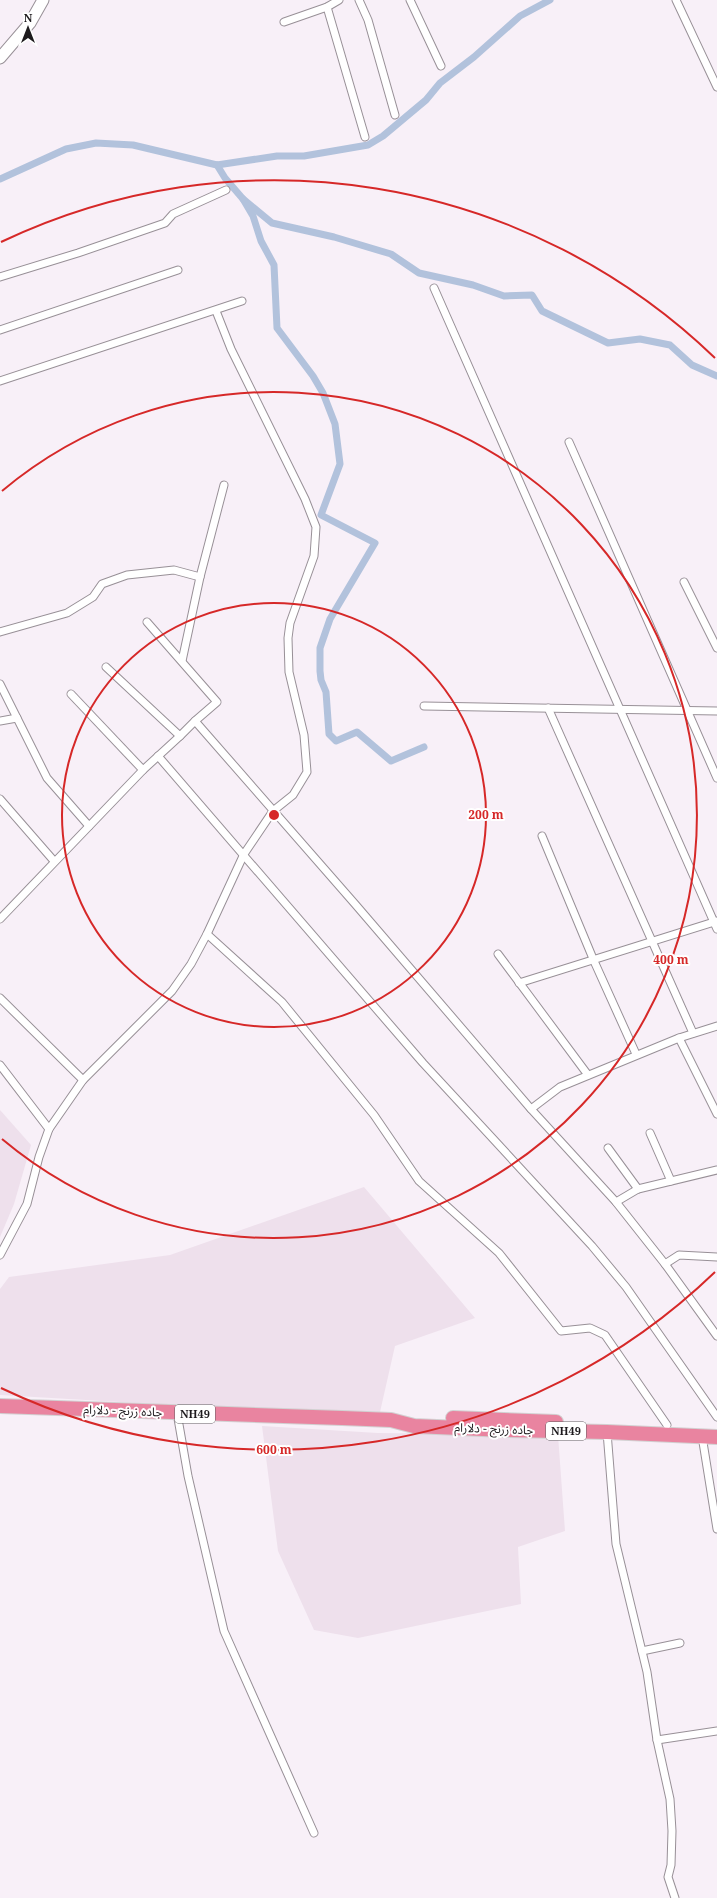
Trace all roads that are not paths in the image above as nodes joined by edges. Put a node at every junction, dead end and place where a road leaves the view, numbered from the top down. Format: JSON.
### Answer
{"nodes":[{"id":1,"x":43,"y":0,"type":"edge"},
{"id":2,"x":339,"y":0,"type":"edge"},
{"id":3,"x":359,"y":0,"type":"edge"},
{"id":4,"x":410,"y":0,"type":"edge"},
{"id":5,"x":676,"y":0,"type":"edge"},
{"id":6,"x":327,"y":7,"type":"junction"},
{"id":7,"x":284,"y":22,"type":"dead end"},
{"id":8,"x":0,"y":58,"type":"edge"},
{"id":9,"x":441,"y":66,"type":"dead end"},
{"id":10,"x":717,"y":87,"type":"edge"},
{"id":11,"x":395,"y":115,"type":"dead end"},
{"id":12,"x":365,"y":137,"type":"dead end"},
{"id":13,"x":226,"y":190,"type":"dead end"},
{"id":14,"x":178,"y":270,"type":"dead end"},
{"id":15,"x":0,"y":277,"type":"edge"},
{"id":16,"x":434,"y":288,"type":"dead end"},
{"id":17,"x":242,"y":301,"type":"dead end"},
{"id":18,"x":216,"y":310,"type":"junction"},
{"id":19,"x":0,"y":330,"type":"edge"},
{"id":20,"x":0,"y":381,"type":"edge"},
{"id":21,"x":569,"y":442,"type":"dead end"},
{"id":22,"x":224,"y":485,"type":"dead end"},
{"id":23,"x":200,"y":577,"type":"junction"},
{"id":24,"x":684,"y":582,"type":"dead end"},
{"id":25,"x":147,"y":622,"type":"dead end"},
{"id":26,"x":0,"y":632,"type":"edge"},
{"id":27,"x":717,"y":648,"type":"edge"},
{"id":28,"x":182,"y":661,"type":"junction"},
{"id":29,"x":106,"y":668,"type":"dead end"},
{"id":30,"x":0,"y":684,"type":"edge"},
{"id":31,"x":71,"y":694,"type":"dead end"},
{"id":32,"x":424,"y":706,"type":"dead end"},
{"id":33,"x":548,"y":708,"type":"junction"},
{"id":34,"x":688,"y":710,"type":"junction"},
{"id":35,"x":620,"y":711,"type":"junction"},
{"id":36,"x":717,"y":711,"type":"edge"},
{"id":37,"x":18,"y":718,"type":"junction"},
{"id":38,"x":195,"y":720,"type":"junction"},
{"id":39,"x":0,"y":721,"type":"edge"},
{"id":40,"x":180,"y":736,"type":"junction"},
{"id":41,"x":158,"y":756,"type":"junction"},
{"id":42,"x":143,"y":770,"type":"junction"},
{"id":43,"x":717,"y":778,"type":"edge"},
{"id":44,"x":0,"y":799,"type":"edge"},
{"id":45,"x":273,"y":811,"type":"junction"},
{"id":46,"x":89,"y":826,"type":"junction"},
{"id":47,"x":542,"y":836,"type":"dead end"},
{"id":48,"x":244,"y":854,"type":"junction"},
{"id":49,"x":54,"y":861,"type":"junction"},
{"id":50,"x":0,"y":920,"type":"edge"},
{"id":51,"x":715,"y":922,"type":"edge"},
{"id":52,"x":717,"y":930,"type":"edge"},
{"id":53,"x":207,"y":934,"type":"junction"},
{"id":54,"x":654,"y":940,"type":"junction"},
{"id":55,"x":498,"y":954,"type":"dead end"},
{"id":56,"x":594,"y":961,"type":"junction"},
{"id":57,"x":519,"y":983,"type":"junction"},
{"id":58,"x":0,"y":998,"type":"edge"},
{"id":59,"x":717,"y":1026,"type":"edge"},
{"id":60,"x":693,"y":1033,"type":"junction"},
{"id":61,"x":679,"y":1038,"type":"junction"},
{"id":62,"x":636,"y":1054,"type":"junction"},
{"id":63,"x":0,"y":1065,"type":"edge"},
{"id":64,"x":588,"y":1075,"type":"junction"},
{"id":65,"x":83,"y":1080,"type":"junction"},
{"id":66,"x":531,"y":1109,"type":"junction"},
{"id":67,"x":717,"y":1114,"type":"edge"},
{"id":68,"x":49,"y":1129,"type":"junction"},
{"id":69,"x":650,"y":1133,"type":"dead end"},
{"id":70,"x":608,"y":1148,"type":"dead end"},
{"id":71,"x":717,"y":1170,"type":"edge"},
{"id":72,"x":672,"y":1181,"type":"junction"},
{"id":73,"x":638,"y":1189,"type":"junction"},
{"id":74,"x":616,"y":1202,"type":"junction"},
{"id":75,"x":0,"y":1255,"type":"edge"},
{"id":76,"x":717,"y":1257,"type":"edge"},
{"id":77,"x":665,"y":1264,"type":"junction"},
{"id":78,"x":717,"y":1336,"type":"edge"},
{"id":79,"x":0,"y":1406,"type":"edge"},
{"id":80,"x":177,"y":1413,"type":"junction"},
{"id":81,"x":717,"y":1417,"type":"edge"},
{"id":82,"x":391,"y":1420,"type":"junction"},
{"id":83,"x":667,"y":1426,"type":"junction"},
{"id":84,"x":717,"y":1428,"type":"edge"},
{"id":85,"x":607,"y":1432,"type":"junction"},
{"id":86,"x":702,"y":1436,"type":"junction"},
{"id":87,"x":717,"y":1436,"type":"edge"},
{"id":88,"x":717,"y":1530,"type":"edge"},
{"id":89,"x":680,"y":1643,"type":"dead end"},
{"id":90,"x":642,"y":1651,"type":"junction"},
{"id":91,"x":717,"y":1731,"type":"edge"},
{"id":92,"x":657,"y":1740,"type":"junction"},
{"id":93,"x":314,"y":1834,"type":"dead end"},
{"id":94,"x":675,"y":1898,"type":"edge"}],
"edges":[{"from":1,"to":8,"type":"street"},
{"from":2,"to":6,"type":"street"},
{"from":3,"to":11,"type":"street"},
{"from":4,"to":9,"type":"street"},
{"from":5,"to":10,"type":"street"},
{"from":6,"to":7,"type":"street"},
{"from":6,"to":12,"type":"street"},
{"from":13,"to":15,"type":"street"},
{"from":14,"to":19,"type":"street"},
{"from":16,"to":35,"type":"street"},
{"from":17,"to":18,"type":"street"},
{"from":18,"to":20,"type":"street"},
{"from":18,"to":45,"type":"street"},
{"from":21,"to":34,"type":"street"},
{"from":22,"to":23,"type":"street"},
{"from":23,"to":26,"type":"street"},
{"from":23,"to":28,"type":"street"},
{"from":24,"to":27,"type":"street"},
{"from":25,"to":28,"type":"street"},
{"from":28,"to":38,"type":"street"},
{"from":29,"to":40,"type":"street"},
{"from":30,"to":37,"type":"street"},
{"from":31,"to":42,"type":"street"},
{"from":32,"to":33,"type":"street"},
{"from":33,"to":35,"type":"street"},
{"from":33,"to":54,"type":"street"},
{"from":34,"to":35,"type":"street"},
{"from":34,"to":36,"type":"street"},
{"from":34,"to":43,"type":"street"},
{"from":35,"to":51,"type":"street"},
{"from":37,"to":39,"type":"street"},
{"from":37,"to":46,"type":"street"},
{"from":38,"to":40,"type":"street"},
{"from":38,"to":45,"type":"street"},
{"from":40,"to":41,"type":"street"},
{"from":41,"to":42,"type":"street"},
{"from":41,"to":48,"type":"street"},
{"from":42,"to":46,"type":"street"},
{"from":44,"to":49,"type":"street"},
{"from":45,"to":48,"type":"street"},
{"from":45,"to":66,"type":"street"},
{"from":46,"to":49,"type":"street"},
{"from":47,"to":56,"type":"street"},
{"from":48,"to":53,"type":"street"},
{"from":48,"to":81,"type":"street"},
{"from":49,"to":50,"type":"street"},
{"from":51,"to":52,"type":"street"},
{"from":51,"to":54,"type":"street"},
{"from":53,"to":65,"type":"street"},
{"from":53,"to":83,"type":"street"},
{"from":54,"to":56,"type":"street"},
{"from":54,"to":60,"type":"street"},
{"from":55,"to":57,"type":"street"},
{"from":56,"to":57,"type":"street"},
{"from":56,"to":62,"type":"street"},
{"from":57,"to":64,"type":"street"},
{"from":58,"to":65,"type":"street"},
{"from":59,"to":60,"type":"street"},
{"from":60,"to":61,"type":"street"},
{"from":61,"to":62,"type":"street"},
{"from":61,"to":67,"type":"street"},
{"from":62,"to":64,"type":"street"},
{"from":63,"to":68,"type":"street"},
{"from":64,"to":66,"type":"street"},
{"from":65,"to":68,"type":"street"},
{"from":66,"to":74,"type":"street"},
{"from":68,"to":75,"type":"street"},
{"from":69,"to":72,"type":"street"},
{"from":70,"to":73,"type":"street"},
{"from":71,"to":72,"type":"street"},
{"from":72,"to":73,"type":"street"},
{"from":73,"to":74,"type":"street"},
{"from":74,"to":77,"type":"street"},
{"from":76,"to":77,"type":"street"},
{"from":77,"to":78,"type":"street"},
{"from":79,"to":80,"type":"highway","name":"جاده زرنج - دلارام","number":"NH49"},
{"from":80,"to":82,"type":"highway","name":"جاده زرنج - دلارام","number":"NH49"},
{"from":80,"to":93,"type":"street"},
{"from":82,"to":83,"type":"highway","name":"جاده زرنج - دلارام","number":"NH49"},
{"from":82,"to":85,"type":"highway","name":"جاده زرنج - دلارام","number":"NH49"},
{"from":83,"to":84,"type":"highway","name":"جاده زرنج - دلارام","number":"NH49"},
{"from":85,"to":86,"type":"highway","name":"جاده زرنج - دلارام","number":"NH49"},
{"from":85,"to":90,"type":"street"},
{"from":86,"to":87,"type":"highway","name":"جاده زرنج - دلارام","number":"NH49"},
{"from":86,"to":88,"type":"street"},
{"from":89,"to":90,"type":"street"},
{"from":90,"to":92,"type":"street"},
{"from":91,"to":92,"type":"street"},
{"from":92,"to":94,"type":"street"}]}
